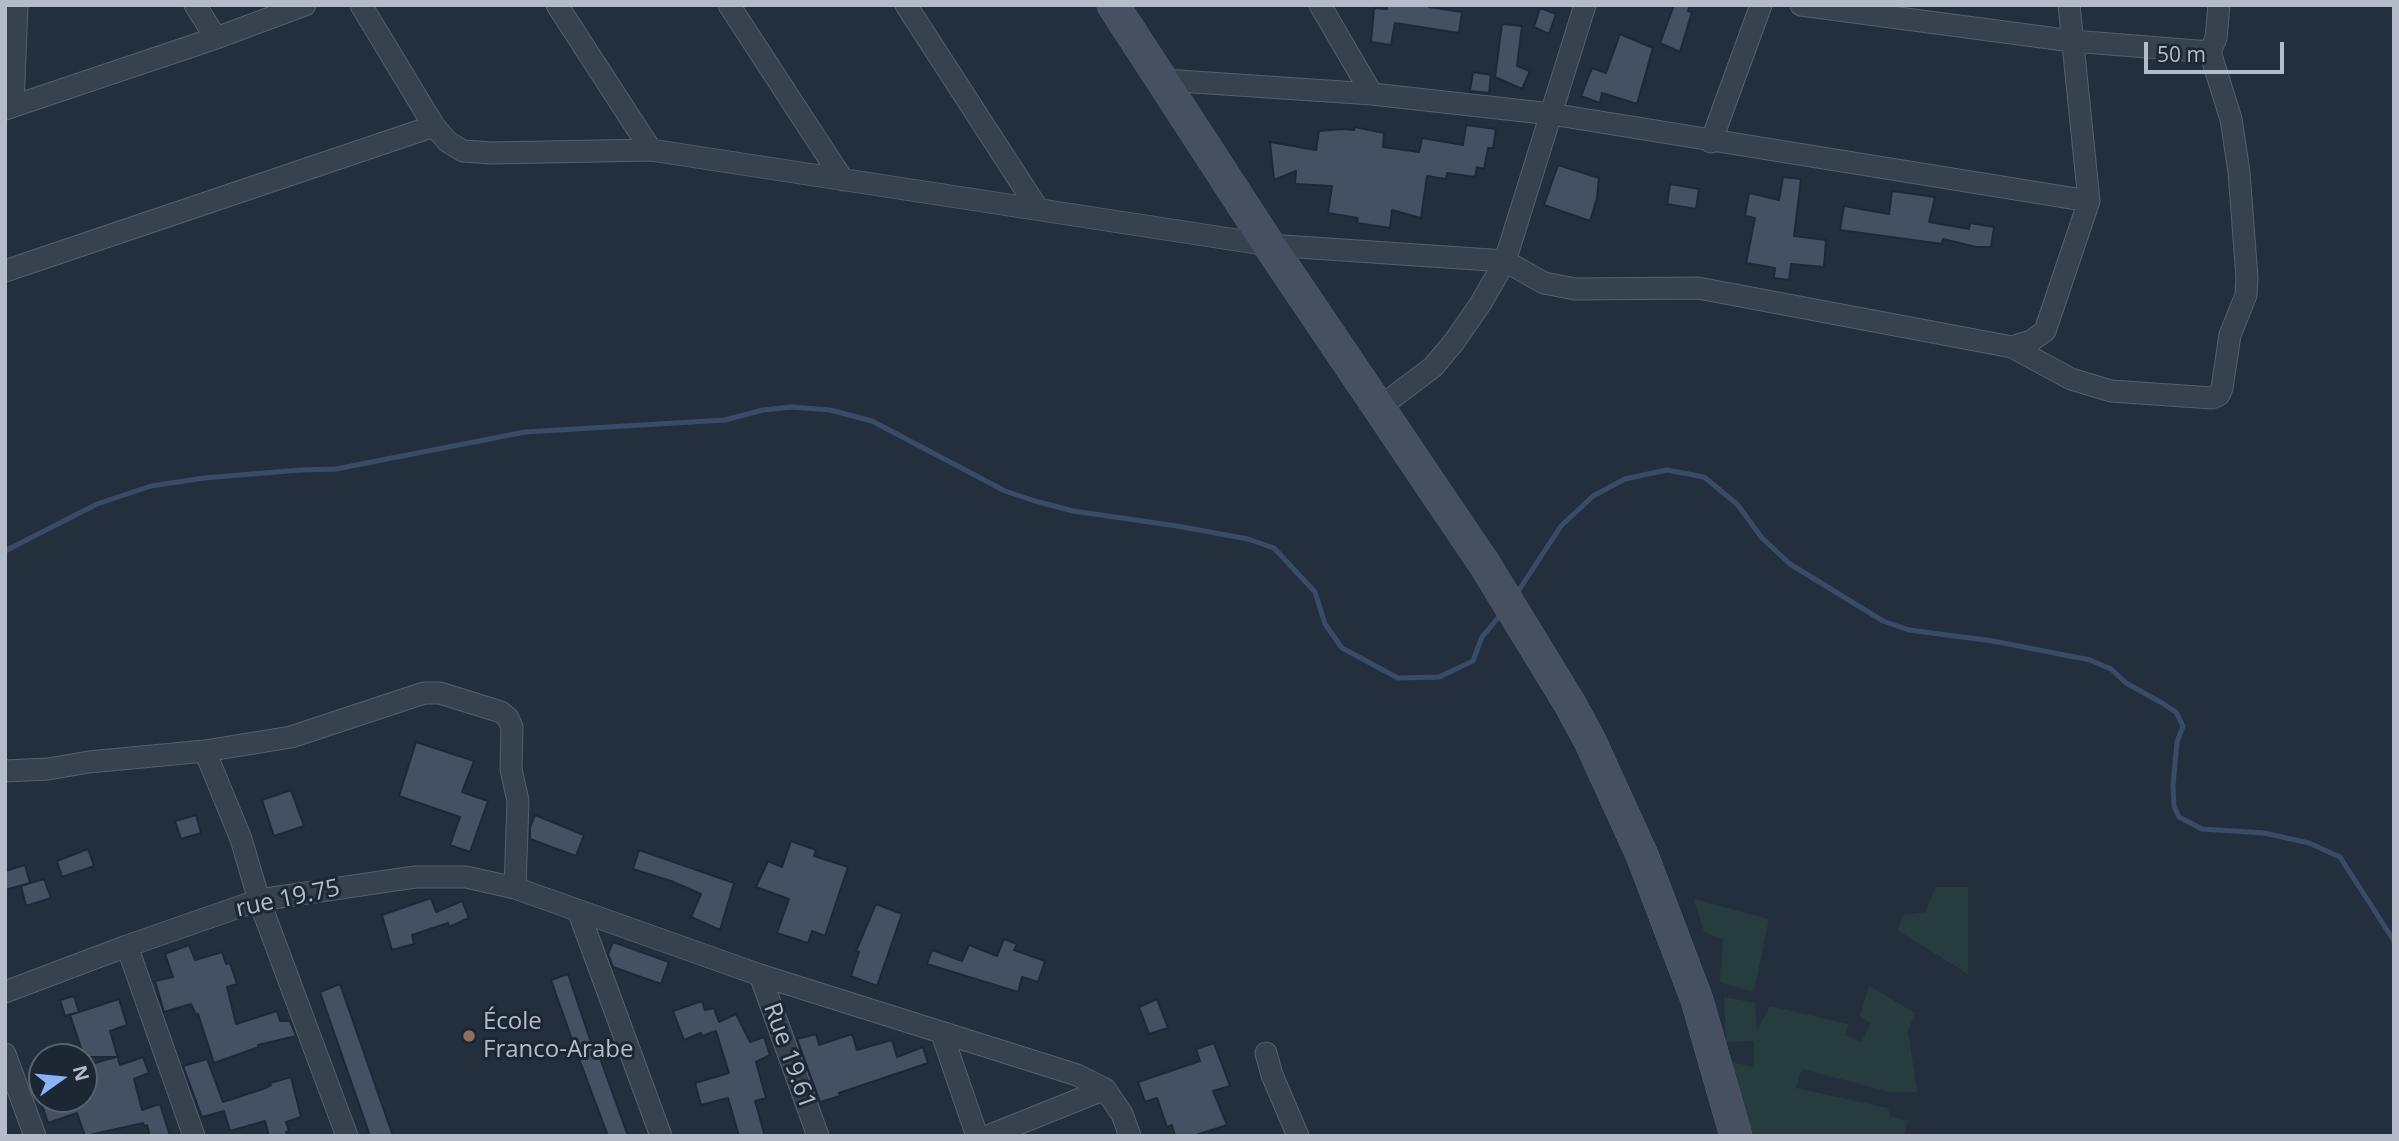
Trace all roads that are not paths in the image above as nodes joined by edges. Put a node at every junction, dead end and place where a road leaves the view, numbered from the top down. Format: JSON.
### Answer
{"nodes":[{"id":1,"x":17,"y":5,"type":"edge"},
{"id":2,"x":195,"y":5,"type":"edge"},
{"id":3,"x":305,"y":5,"type":"edge"},
{"id":4,"x":361,"y":5,"type":"edge"},
{"id":5,"x":557,"y":5,"type":"edge"},
{"id":6,"x":729,"y":5,"type":"edge"},
{"id":7,"x":906,"y":5,"type":"edge"},
{"id":8,"x":1114,"y":5,"type":"edge"},
{"id":9,"x":1320,"y":5,"type":"edge"},
{"id":10,"x":1585,"y":5,"type":"edge"},
{"id":11,"x":1761,"y":5,"type":"edge"},
{"id":12,"x":1801,"y":5,"type":"edge"},
{"id":13,"x":2069,"y":5,"type":"edge"},
{"id":14,"x":2219,"y":5,"type":"edge"},
{"id":15,"x":216,"y":38,"type":"junction"},
{"id":16,"x":2072,"y":41,"type":"junction"},
{"id":17,"x":2210,"y":52,"type":"junction"},
{"id":18,"x":1164,"y":80,"type":"junction"},
{"id":19,"x":1371,"y":94,"type":"junction"},
{"id":20,"x":9,"y":108,"type":"edge"},
{"id":21,"x":1551,"y":114,"type":"junction"},
{"id":22,"x":434,"y":126,"type":"junction"},
{"id":23,"x":1711,"y":142,"type":"junction"},
{"id":24,"x":651,"y":150,"type":"junction"},
{"id":25,"x":842,"y":180,"type":"junction"},
{"id":26,"x":2089,"y":201,"type":"junction"},
{"id":27,"x":1038,"y":209,"type":"junction"},
{"id":28,"x":1269,"y":245,"type":"junction"},
{"id":29,"x":1505,"y":261,"type":"junction"},
{"id":30,"x":5,"y":271,"type":"edge"},
{"id":31,"x":2012,"y":347,"type":"junction"},
{"id":32,"x":1380,"y":407,"type":"junction"},
{"id":33,"x":205,"y":751,"type":"junction"},
{"id":34,"x":5,"y":771,"type":"edge"},
{"id":35,"x":515,"y":888,"type":"junction"},
{"id":36,"x":259,"y":900,"type":"junction"},
{"id":37,"x":579,"y":913,"type":"junction"},
{"id":38,"x":127,"y":946,"type":"junction"},
{"id":39,"x":760,"y":975,"type":"junction"},
{"id":40,"x":5,"y":992,"type":"edge"},
{"id":41,"x":942,"y":1034,"type":"junction"},
{"id":42,"x":1266,"y":1053,"type":"dead end"},
{"id":43,"x":5,"y":1054,"type":"edge"},
{"id":44,"x":1105,"y":1088,"type":"junction"},
{"id":45,"x":35,"y":1136,"type":"edge"},
{"id":46,"x":194,"y":1136,"type":"edge"},
{"id":47,"x":347,"y":1136,"type":"edge"},
{"id":48,"x":661,"y":1136,"type":"edge"},
{"id":49,"x":818,"y":1136,"type":"edge"},
{"id":50,"x":977,"y":1136,"type":"edge"},
{"id":51,"x":988,"y":1136,"type":"edge"},
{"id":52,"x":1130,"y":1136,"type":"edge"},
{"id":53,"x":1298,"y":1136,"type":"edge"},
{"id":54,"x":1736,"y":1136,"type":"edge"}],
"edges":[{"from":1,"to":20,"type":"street"},
{"from":2,"to":15,"type":"street"},
{"from":3,"to":15,"type":"street"},
{"from":4,"to":22,"type":"street"},
{"from":5,"to":24,"type":"street"},
{"from":6,"to":25,"type":"street"},
{"from":7,"to":27,"type":"street"},
{"from":8,"to":18,"type":"street"},
{"from":9,"to":19,"type":"street"},
{"from":10,"to":21,"type":"street"},
{"from":11,"to":23,"type":"street"},
{"from":12,"to":16,"type":"street"},
{"from":13,"to":16,"type":"street"},
{"from":14,"to":17,"type":"street"},
{"from":15,"to":20,"type":"street"},
{"from":16,"to":17,"type":"street"},
{"from":16,"to":26,"type":"street"},
{"from":17,"to":31,"type":"street"},
{"from":18,"to":19,"type":"street"},
{"from":18,"to":28,"type":"street"},
{"from":19,"to":21,"type":"street"},
{"from":21,"to":23,"type":"street"},
{"from":21,"to":29,"type":"street"},
{"from":22,"to":24,"type":"street"},
{"from":22,"to":30,"type":"street"},
{"from":23,"to":26,"type":"street"},
{"from":24,"to":25,"type":"street"},
{"from":25,"to":27,"type":"street"},
{"from":26,"to":31,"type":"street"},
{"from":27,"to":28,"type":"street"},
{"from":28,"to":29,"type":"street"},
{"from":28,"to":32,"type":"street"},
{"from":29,"to":31,"type":"street"},
{"from":29,"to":32,"type":"street"},
{"from":32,"to":54,"type":"street"},
{"from":33,"to":34,"type":"street"},
{"from":33,"to":35,"type":"street"},
{"from":33,"to":36,"type":"street"},
{"from":35,"to":36,"type":"street","name":"rue 19.75"},
{"from":35,"to":37,"type":"street","name":"rue 19.75"},
{"from":36,"to":38,"type":"street","name":"rue 19.75"},
{"from":36,"to":47,"type":"street"},
{"from":37,"to":39,"type":"street","name":"rue 19.75"},
{"from":37,"to":48,"type":"street"},
{"from":38,"to":40,"type":"street","name":"rue 19.75"},
{"from":38,"to":46,"type":"street"},
{"from":39,"to":41,"type":"street","name":"rue 19.75"},
{"from":39,"to":49,"type":"street","name":"Rue 19.61"},
{"from":41,"to":44,"type":"street","name":"rue 19.75"},
{"from":41,"to":50,"type":"street"},
{"from":42,"to":53,"type":"street"},
{"from":43,"to":45,"type":"street"},
{"from":44,"to":51,"type":"street"},
{"from":44,"to":52,"type":"street"}]}
